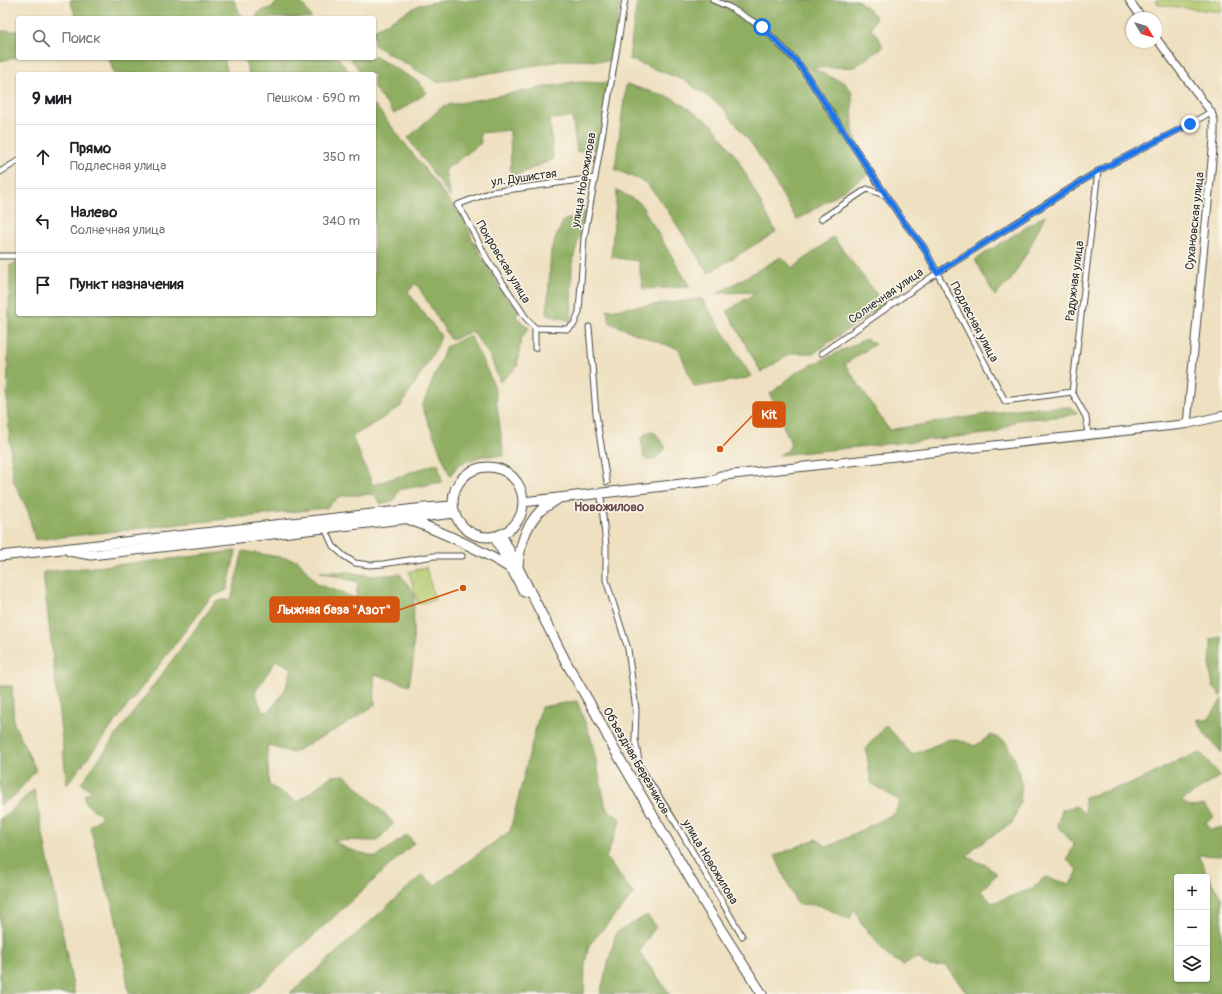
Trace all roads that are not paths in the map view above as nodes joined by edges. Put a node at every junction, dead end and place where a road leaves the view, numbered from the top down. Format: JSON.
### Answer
{"nodes":[{"id":1,"x":625,"y":0,"type":"edge"},
{"id":2,"x":713,"y":0,"type":"edge"},
{"id":3,"x":1129,"y":0,"type":"edge"},
{"id":4,"x":1138,"y":12,"type":"edge"},
{"id":5,"x":1162,"y":46,"type":"edge"},
{"id":6,"x":1211,"y":112,"type":"junction"},
{"id":7,"x":16,"y":162,"type":"edge"},
{"id":8,"x":1098,"y":171,"type":"junction"},
{"id":9,"x":0,"y":172,"type":"edge"},
{"id":10,"x":595,"y":178,"type":"junction"},
{"id":11,"x":887,"y":196,"type":"junction"},
{"id":12,"x":457,"y":205,"type":"joint"},
{"id":13,"x":821,"y":219,"type":"dead end"},
{"id":14,"x":0,"y":256,"type":"edge"},
{"id":15,"x":16,"y":256,"type":"edge"},
{"id":16,"x":937,"y":273,"type":"junction"},
{"id":17,"x":535,"y":328,"type":"junction"},
{"id":18,"x":589,"y":328,"type":"dead end"},
{"id":19,"x":535,"y":348,"type":"dead end"},
{"id":20,"x":822,"y":353,"type":"dead end"},
{"id":21,"x":1072,"y":392,"type":"junction"},
{"id":22,"x":1222,"y":416,"type":"edge"},
{"id":23,"x":1187,"y":424,"type":"junction"},
{"id":24,"x":1088,"y":436,"type":"junction"},
{"id":25,"x":720,"y":476,"type":"junction"},
{"id":26,"x":607,"y":482,"type":"dead end"},
{"id":27,"x":601,"y":497,"type":"dead end"},
{"id":28,"x":561,"y":498,"type":"junction"},
{"id":29,"x":523,"y":500,"type":"junction"},
{"id":30,"x":454,"y":510,"type":"junction"},
{"id":31,"x":407,"y":518,"type":"junction"},
{"id":32,"x":325,"y":528,"type":"junction"},
{"id":33,"x":498,"y":535,"type":"junction"},
{"id":34,"x":60,"y":549,"type":"junction"},
{"id":35,"x":0,"y":556,"type":"edge"},
{"id":36,"x":462,"y":556,"type":"dead end"},
{"id":37,"x":515,"y":567,"type":"junction"},
{"id":38,"x":742,"y":936,"type":"dead end"},
{"id":39,"x":756,"y":994,"type":"edge"},
{"id":40,"x":762,"y":994,"type":"edge"}],
"edges":[{"from":1,"to":10,"type":"street","name":"улица Новожилова"},
{"from":2,"to":11,"type":"street","name":"Подлесная улица"},
{"from":3,"to":4,"type":"street"},
{"from":5,"to":6,"type":"street","name":"Сухановская улица"},
{"from":6,"to":8,"type":"street","name":"Солнечная улица"},
{"from":6,"to":23,"type":"street","name":"Сухановская улица"},
{"from":7,"to":9,"type":"street"},
{"from":8,"to":16,"type":"street","name":"Солнечная улица"},
{"from":8,"to":21,"type":"street","name":"Радужная улица"},
{"from":10,"to":12,"type":"street","name":"ул. Душистая"},
{"from":10,"to":17,"type":"street","name":"улица Новожилова"},
{"from":11,"to":13,"type":"street"},
{"from":11,"to":16,"type":"street","name":"Подлесная улица"},
{"from":12,"to":17,"type":"street","name":"Покровская улица"},
{"from":14,"to":15,"type":"street"},
{"from":16,"to":20,"type":"street","name":"Солнечная улица"},
{"from":16,"to":21,"type":"street","name":"Подлесная улица"},
{"from":17,"to":19,"type":"street"},
{"from":18,"to":26,"type":"street"},
{"from":21,"to":24,"type":"street"},
{"from":22,"to":23,"type":"main road"},
{"from":23,"to":24,"type":"main road"},
{"from":24,"to":25,"type":"main road"},
{"from":25,"to":28,"type":"highway"},
{"from":25,"to":29,"type":"highway"},
{"from":27,"to":38,"type":"street","name":"улица Новожилова"},
{"from":28,"to":29,"type":"highway"},
{"from":28,"to":37,"type":"highway"},
{"from":29,"to":30,"type":"highway"},
{"from":29,"to":33,"type":"highway"},
{"from":30,"to":31,"type":"highway"},
{"from":30,"to":33,"type":"highway"},
{"from":30,"to":34,"type":"highway"},
{"from":31,"to":32,"type":"highway"},
{"from":31,"to":37,"type":"highway"},
{"from":32,"to":34,"type":"highway"},
{"from":32,"to":36,"type":"street"},
{"from":33,"to":37,"type":"highway","name":"Объездная Березников"},
{"from":34,"to":35,"type":"highway"},
{"from":37,"to":39,"type":"highway","name":"Объездная Березников"},
{"from":37,"to":40,"type":"highway","name":"Объездная Березников"}]}
